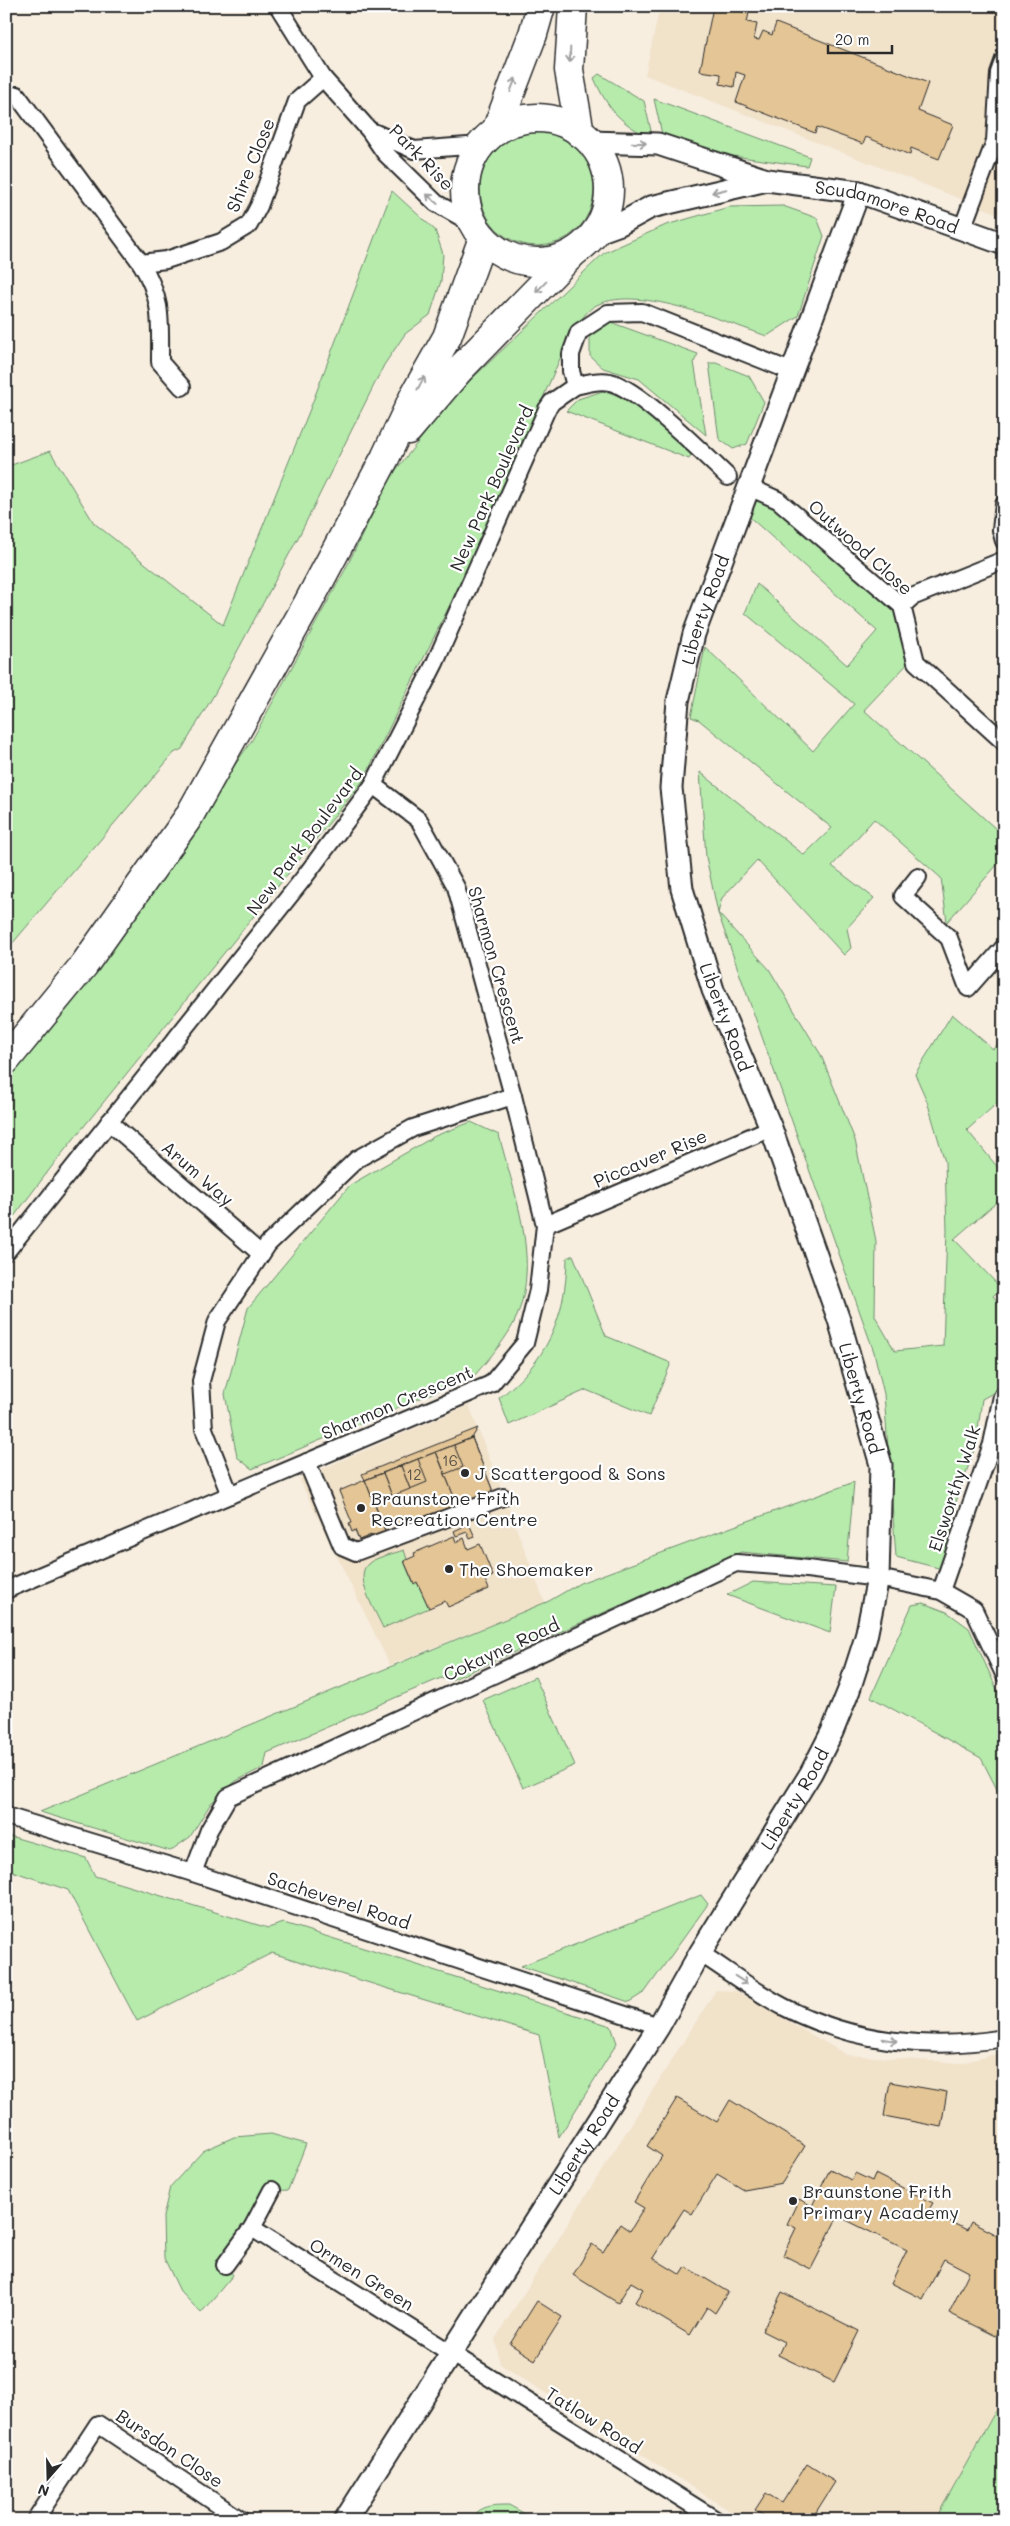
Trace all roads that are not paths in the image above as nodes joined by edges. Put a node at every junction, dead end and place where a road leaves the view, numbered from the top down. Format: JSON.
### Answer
{"nodes":[{"id":1,"x":278,"y":6,"type":"edge"},
{"id":2,"x":541,"y":6,"type":"edge"},
{"id":3,"x":573,"y":6,"type":"edge"},
{"id":4,"x":1004,"y":59,"type":"edge"},
{"id":5,"x":323,"y":78,"type":"junction"},
{"id":6,"x":17,"y":95,"type":"dead end"},
{"id":7,"x":369,"y":130,"type":"junction"},
{"id":8,"x":585,"y":137,"type":"junction"},
{"id":9,"x":488,"y":138,"type":"junction"},
{"id":10,"x":767,"y":180,"type":"junction"},
{"id":11,"x":859,"y":192,"type":"junction"},
{"id":12,"x":962,"y":229,"type":"junction"},
{"id":13,"x":478,"y":231,"type":"junction"},
{"id":14,"x":594,"y":233,"type":"junction"},
{"id":15,"x":1004,"y":244,"type":"edge"},
{"id":16,"x":574,"y":252,"type":"junction"},
{"id":17,"x":141,"y":263,"type":"junction"},
{"id":18,"x":793,"y":372,"type":"junction"},
{"id":19,"x":575,"y":386,"type":"junction"},
{"id":20,"x":182,"y":387,"type":"dead end"},
{"id":21,"x":385,"y":458,"type":"junction"},
{"id":22,"x":728,"y":477,"type":"dead end"},
{"id":23,"x":749,"y":487,"type":"junction"},
{"id":24,"x":1004,"y":504,"type":"edge"},
{"id":25,"x":1004,"y":541,"type":"edge"},
{"id":26,"x":1004,"y":560,"type":"edge"},
{"id":27,"x":902,"y":606,"type":"junction"},
{"id":28,"x":1004,"y":742,"type":"edge"},
{"id":29,"x":373,"y":785,"type":"junction"},
{"id":30,"x":918,"y":877,"type":"dead end"},
{"id":31,"x":1004,"y":947,"type":"edge"},
{"id":32,"x":6,"y":1060,"type":"edge"},
{"id":33,"x":513,"y":1096,"type":"junction"},
{"id":34,"x":109,"y":1122,"type":"junction"},
{"id":35,"x":771,"y":1128,"type":"junction"},
{"id":36,"x":545,"y":1225,"type":"junction"},
{"id":37,"x":6,"y":1252,"type":"edge"},
{"id":38,"x":261,"y":1254,"type":"junction"},
{"id":39,"x":1002,"y":1396,"type":"dead end"},
{"id":40,"x":307,"y":1462,"type":"junction"},
{"id":41,"x":230,"y":1495,"type":"junction"},
{"id":42,"x":503,"y":1497,"type":"dead end"},
{"id":43,"x":878,"y":1578,"type":"junction"},
{"id":44,"x":6,"y":1590,"type":"edge"},
{"id":45,"x":941,"y":1591,"type":"junction"},
{"id":46,"x":1004,"y":1674,"type":"edge"},
{"id":47,"x":6,"y":1816,"type":"edge"},
{"id":48,"x":193,"y":1873,"type":"junction"},
{"id":49,"x":700,"y":1953,"type":"junction"},
{"id":50,"x":659,"y":2026,"type":"junction"},
{"id":51,"x":1004,"y":2038,"type":"edge"},
{"id":52,"x":272,"y":2190,"type":"dead end"},
{"id":53,"x":252,"y":2228,"type":"junction"},
{"id":54,"x":225,"y":2266,"type":"dead end"},
{"id":55,"x":451,"y":2353,"type":"junction"},
{"id":56,"x":34,"y":2520,"type":"edge"},
{"id":57,"x":241,"y":2520,"type":"edge"},
{"id":58,"x":346,"y":2520,"type":"edge"},
{"id":59,"x":716,"y":2520,"type":"edge"}],
"edges":[{"from":1,"to":5,"type":"street","name":"Park Rise"},
{"from":9,"to":2,"type":"highway","one_way":true},
{"from":3,"to":8,"type":"highway","one_way":true},
{"from":4,"to":12,"type":"street"},
{"from":5,"to":7,"type":"street","name":"Park Rise"},
{"from":5,"to":17,"type":"street","name":"Shire Close"},
{"from":6,"to":17,"type":"street"},
{"from":7,"to":9,"type":"street","name":"Park Rise"},
{"from":13,"to":7,"type":"street","name":"Park Rise","one_way":true},
{"from":8,"to":9,"type":"highway"},
{"from":8,"to":10,"type":"street","name":"Scudamore Road","one_way":true},
{"from":8,"to":14,"type":"highway"},
{"from":9,"to":13,"type":"highway"},
{"from":10,"to":11,"type":"street","name":"Scudamore Road"},
{"from":10,"to":14,"type":"street","name":"Scudamore Road","one_way":true},
{"from":11,"to":12,"type":"street","name":"Scudamore Road"},
{"from":11,"to":18,"type":"street","name":"Liberty Road"},
{"from":12,"to":15,"type":"street","name":"Scudamore Road"},
{"from":13,"to":16,"type":"highway"},
{"from":21,"to":13,"type":"highway","one_way":true},
{"from":14,"to":16,"type":"highway"},
{"from":16,"to":21,"type":"highway","one_way":true},
{"from":17,"to":20,"type":"street"},
{"from":18,"to":19,"type":"street"},
{"from":18,"to":23,"type":"street","name":"Liberty Road"},
{"from":19,"to":22,"type":"street","name":"New Park Boulevard"},
{"from":19,"to":29,"type":"street","name":"New Park Boulevard"},
{"from":21,"to":32,"type":"highway"},
{"from":23,"to":27,"type":"street","name":"Outwood Close"},
{"from":23,"to":35,"type":"street","name":"Liberty Road"},
{"from":24,"to":25,"type":"street"},
{"from":26,"to":27,"type":"street"},
{"from":27,"to":28,"type":"street","name":"Outwood Close"},
{"from":29,"to":33,"type":"street","name":"Sharmon Crescent"},
{"from":29,"to":34,"type":"street","name":"New Park Boulevard"},
{"from":30,"to":31,"type":"street"},
{"from":33,"to":36,"type":"street","name":"Sharmon Crescent"},
{"from":33,"to":38,"type":"street"},
{"from":34,"to":37,"type":"street","name":"New Park Boulevard"},
{"from":34,"to":38,"type":"street","name":"Arum Way"},
{"from":35,"to":36,"type":"street","name":"Piccaver Rise"},
{"from":35,"to":43,"type":"street","name":"Liberty Road"},
{"from":36,"to":40,"type":"street","name":"Sharmon Crescent"},
{"from":38,"to":41,"type":"street"},
{"from":39,"to":45,"type":"street","name":"Elsworthy Walk"},
{"from":40,"to":41,"type":"street","name":"Sharmon Crescent"},
{"from":40,"to":42,"type":"street"},
{"from":41,"to":44,"type":"street","name":"Sharmon Crescent"},
{"from":43,"to":45,"type":"street","name":"Cokayne Road"},
{"from":43,"to":48,"type":"street","name":"Cokayne Road"},
{"from":43,"to":49,"type":"street","name":"Liberty Road"},
{"from":45,"to":46,"type":"street","name":"Cokayne Road"},
{"from":47,"to":48,"type":"street","name":"Sacheverel Road"},
{"from":48,"to":50,"type":"street","name":"Sacheverel Road"},
{"from":49,"to":50,"type":"street","name":"Liberty Road"},
{"from":49,"to":51,"type":"street","one_way":true},
{"from":50,"to":55,"type":"street","name":"Liberty Road"},
{"from":52,"to":53,"type":"street"},
{"from":53,"to":54,"type":"street"},
{"from":53,"to":55,"type":"street","name":"Ormen Green"},
{"from":55,"to":58,"type":"street","name":"Liberty Road"},
{"from":55,"to":59,"type":"street","name":"Tatlow Road"},
{"from":56,"to":57,"type":"street","name":"Bursdon Close"}]}
